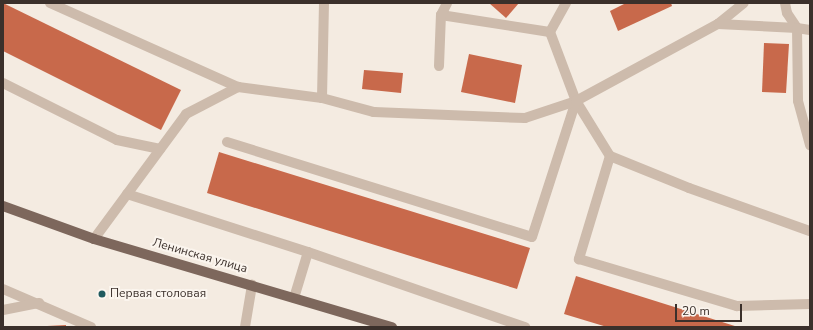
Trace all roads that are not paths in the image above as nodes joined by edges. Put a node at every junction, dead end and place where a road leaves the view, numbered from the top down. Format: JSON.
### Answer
{"nodes":[{"id":1,"x":50,"y":3,"type":"edge"},
{"id":2,"x":324,"y":3,"type":"edge"},
{"id":3,"x":447,"y":3,"type":"edge"},
{"id":4,"x":566,"y":3,"type":"edge"},
{"id":5,"x":744,"y":3,"type":"edge"},
{"id":6,"x":785,"y":3,"type":"edge"},
{"id":7,"x":441,"y":15,"type":"junction"},
{"id":8,"x":718,"y":24,"type":"junction"},
{"id":9,"x":797,"y":28,"type":"junction"},
{"id":10,"x":810,"y":30,"type":"edge"},
{"id":11,"x":550,"y":32,"type":"junction"},
{"id":12,"x":439,"y":66,"type":"dead end"},
{"id":13,"x":3,"y":83,"type":"edge"},
{"id":14,"x":238,"y":87,"type":"junction"},
{"id":15,"x":322,"y":98,"type":"junction"},
{"id":16,"x":576,"y":101,"type":"junction"},
{"id":17,"x":227,"y":142,"type":"dead end"},
{"id":18,"x":810,"y":144,"type":"edge"},
{"id":19,"x":160,"y":149,"type":"junction"},
{"id":20,"x":610,"y":156,"type":"junction"},
{"id":21,"x":127,"y":194,"type":"junction"},
{"id":22,"x":3,"y":206,"type":"edge"},
{"id":23,"x":810,"y":229,"type":"edge"},
{"id":24,"x":810,"y":235,"type":"edge"},
{"id":25,"x":94,"y":239,"type":"junction"},
{"id":26,"x":308,"y":252,"type":"junction"},
{"id":27,"x":252,"y":285,"type":"junction"},
{"id":28,"x":3,"y":289,"type":"edge"},
{"id":29,"x":294,"y":298,"type":"junction"},
{"id":30,"x":39,"y":303,"type":"junction"},
{"id":31,"x":810,"y":304,"type":"edge"},
{"id":32,"x":3,"y":310,"type":"edge"},
{"id":33,"x":91,"y":327,"type":"edge"},
{"id":34,"x":245,"y":327,"type":"edge"},
{"id":35,"x":392,"y":327,"type":"edge"},
{"id":36,"x":525,"y":327,"type":"edge"}],
"edges":[{"from":1,"to":14,"type":"street"},
{"from":2,"to":15,"type":"street"},
{"from":3,"to":7,"type":"street"},
{"from":4,"to":11,"type":"street"},
{"from":5,"to":8,"type":"street"},
{"from":6,"to":9,"type":"street"},
{"from":7,"to":11,"type":"street"},
{"from":7,"to":12,"type":"street"},
{"from":8,"to":9,"type":"street"},
{"from":8,"to":16,"type":"street"},
{"from":9,"to":10,"type":"street"},
{"from":9,"to":18,"type":"street"},
{"from":11,"to":16,"type":"street"},
{"from":13,"to":19,"type":"street"},
{"from":14,"to":15,"type":"street"},
{"from":14,"to":19,"type":"street"},
{"from":15,"to":16,"type":"street"},
{"from":16,"to":17,"type":"street"},
{"from":16,"to":20,"type":"street"},
{"from":19,"to":21,"type":"street"},
{"from":20,"to":23,"type":"street"},
{"from":20,"to":31,"type":"street"},
{"from":21,"to":25,"type":"street"},
{"from":21,"to":26,"type":"street"},
{"from":22,"to":25,"type":"main road","name":"Ленинская улица"},
{"from":23,"to":24,"type":"street"},
{"from":25,"to":27,"type":"main road","name":"Ленинская улица"},
{"from":26,"to":29,"type":"street"},
{"from":26,"to":36,"type":"street"},
{"from":27,"to":29,"type":"main road","name":"Ленинская улица"},
{"from":27,"to":34,"type":"street"},
{"from":28,"to":30,"type":"street"},
{"from":29,"to":35,"type":"main road","name":"Ленинская улица"},
{"from":30,"to":32,"type":"street"},
{"from":30,"to":33,"type":"street"}]}
